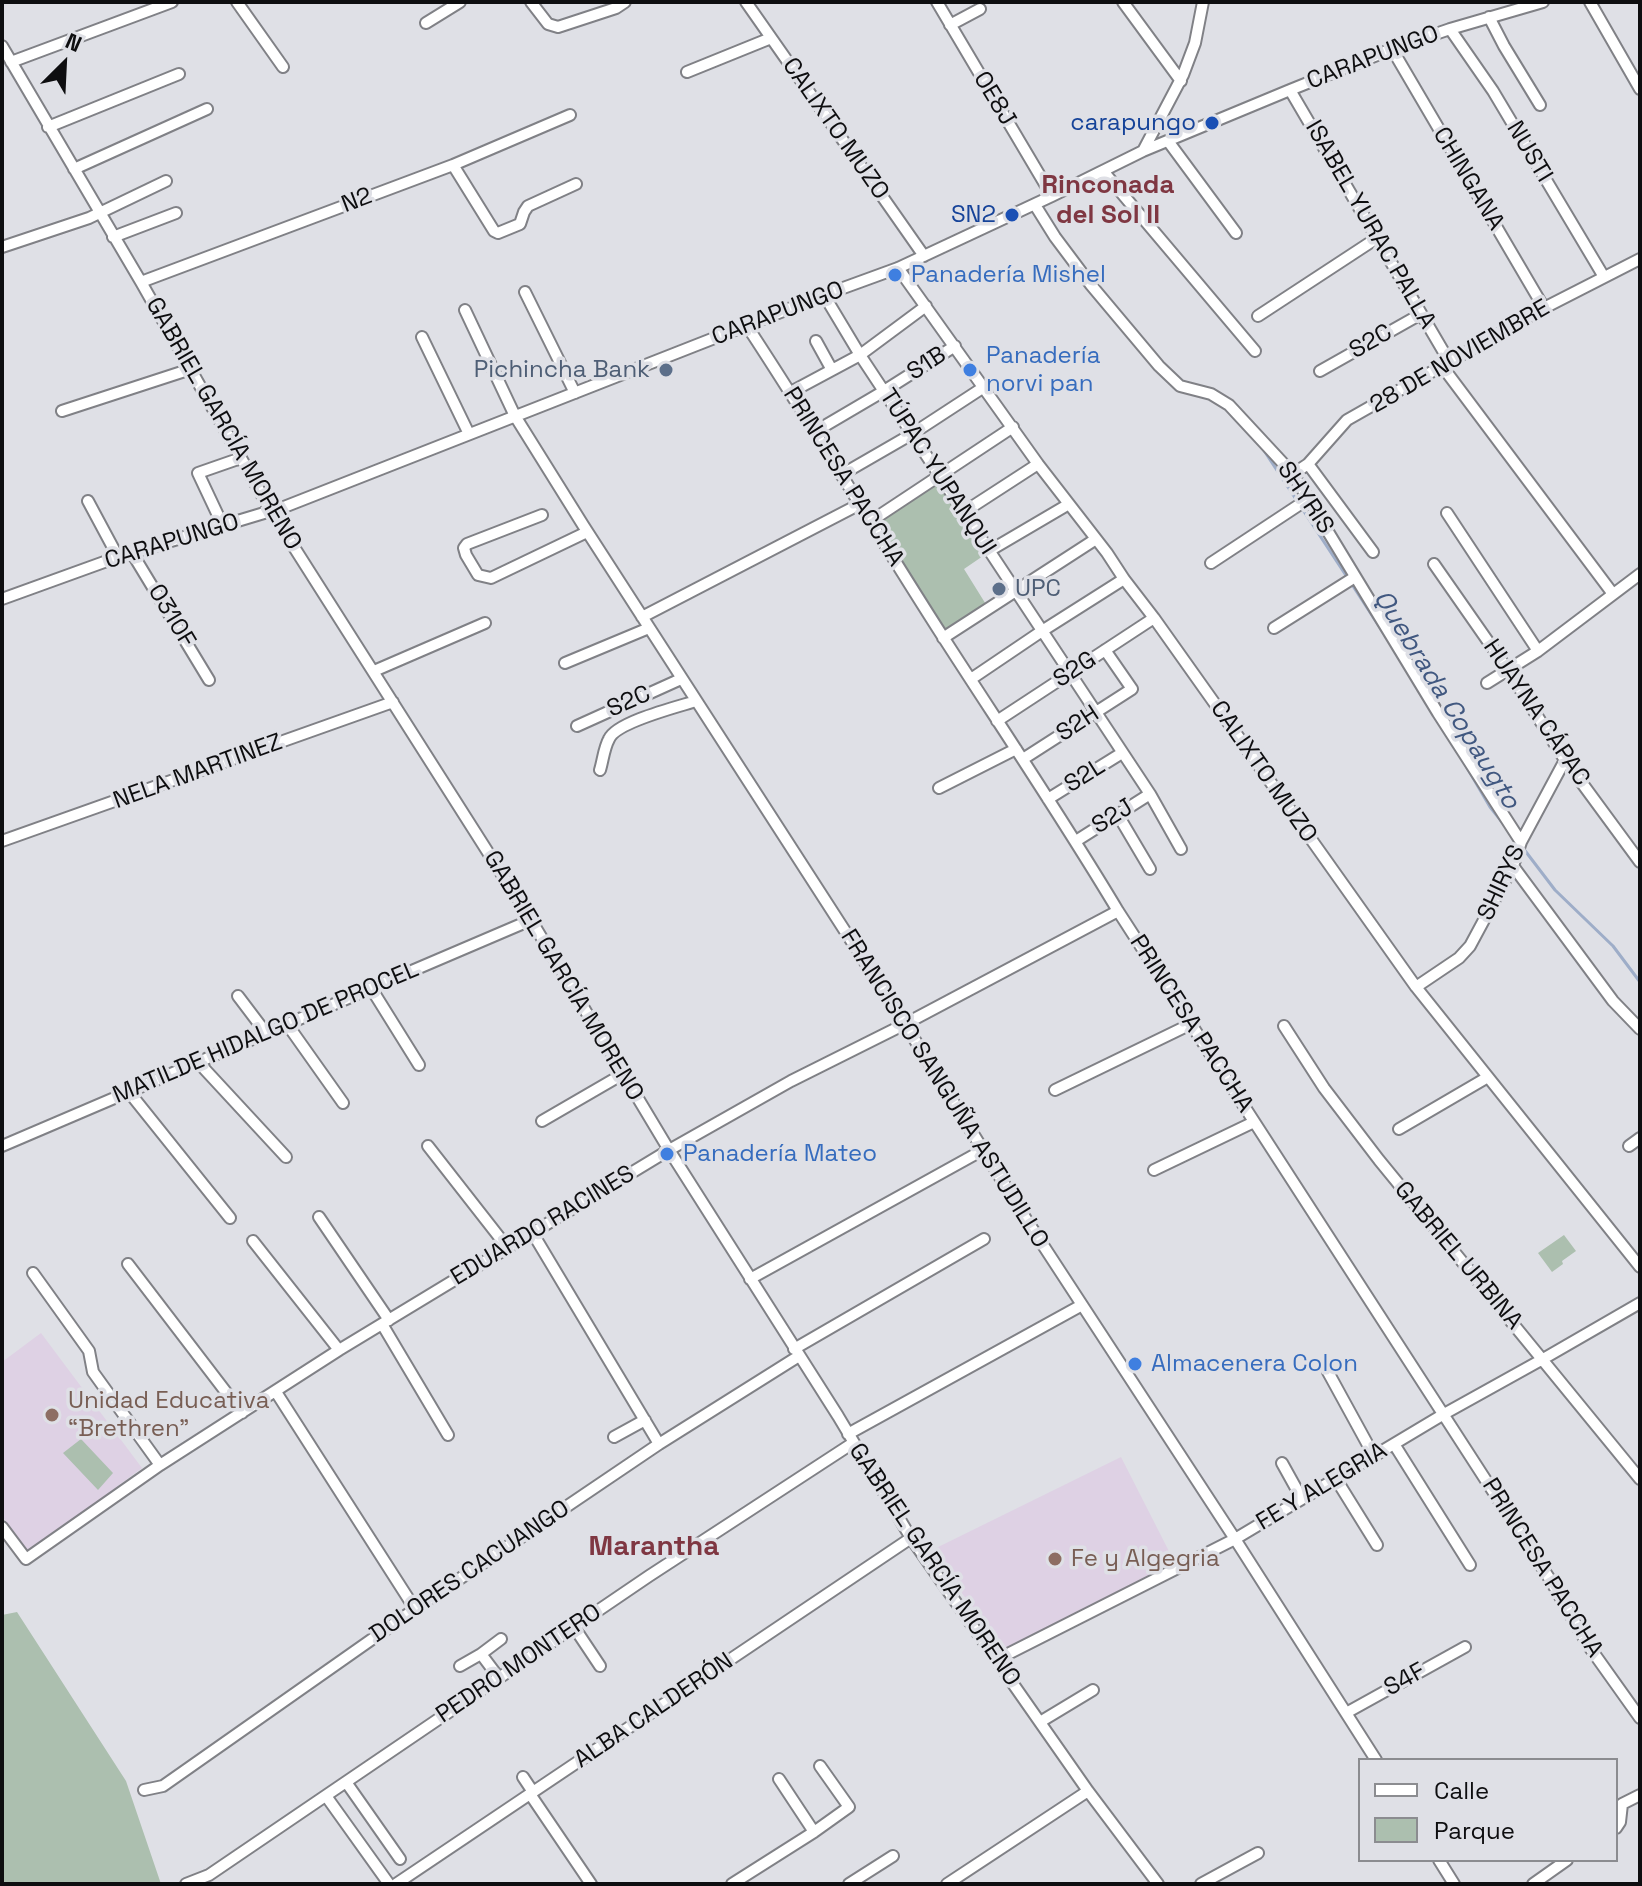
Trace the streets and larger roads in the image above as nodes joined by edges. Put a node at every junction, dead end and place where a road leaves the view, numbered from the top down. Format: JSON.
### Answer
{"nodes":[{"id":1,"x":172,"y":2,"type":"edge"},
{"id":2,"x":237,"y":2,"type":"edge"},
{"id":3,"x":460,"y":2,"type":"edge"},
{"id":4,"x":531,"y":2,"type":"edge"},
{"id":5,"x":625,"y":2,"type":"edge"},
{"id":6,"x":746,"y":2,"type":"edge"},
{"id":7,"x":937,"y":2,"type":"edge"},
{"id":8,"x":1123,"y":2,"type":"edge"},
{"id":9,"x":1203,"y":2,"type":"edge"},
{"id":10,"x":1543,"y":2,"type":"edge"},
{"id":11,"x":1590,"y":2,"type":"edge"},
{"id":12,"x":980,"y":9,"type":"dead end"},
{"id":13,"x":1489,"y":17,"type":"junction"},
{"id":14,"x":426,"y":23,"type":"dead end"},
{"id":15,"x":950,"y":25,"type":"junction"},
{"id":16,"x":1450,"y":29,"type":"junction"},
{"id":17,"x":771,"y":38,"type":"junction"},
{"id":18,"x":2,"y":46,"type":"edge"},
{"id":19,"x":1392,"y":49,"type":"junction"},
{"id":20,"x":11,"y":62,"type":"junction"},
{"id":21,"x":283,"y":67,"type":"dead end"},
{"id":22,"x":687,"y":72,"type":"dead end"},
{"id":23,"x":179,"y":74,"type":"dead end"},
{"id":24,"x":1637,"y":77,"type":"edge"},
{"id":25,"x":1181,"y":81,"type":"junction"},
{"id":26,"x":1640,"y":89,"type":"edge"},
{"id":27,"x":1290,"y":90,"type":"junction"},
{"id":28,"x":1540,"y":105,"type":"dead end"},
{"id":29,"x":207,"y":109,"type":"dead end"},
{"id":30,"x":570,"y":115,"type":"dead end"},
{"id":31,"x":48,"y":127,"type":"junction"},
{"id":32,"x":1168,"y":141,"type":"junction"},
{"id":33,"x":1143,"y":151,"type":"junction"},
{"id":34,"x":453,"y":165,"type":"junction"},
{"id":35,"x":74,"y":169,"type":"junction"},
{"id":36,"x":1103,"y":171,"type":"junction"},
{"id":37,"x":166,"y":181,"type":"dead end"},
{"id":38,"x":576,"y":184,"type":"dead end"},
{"id":39,"x":1052,"y":196,"type":"junction"},
{"id":40,"x":1035,"y":205,"type":"junction"},
{"id":41,"x":100,"y":213,"type":"junction"},
{"id":42,"x":176,"y":213,"type":"dead end"},
{"id":43,"x":1236,"y":233,"type":"dead end"},
{"id":44,"x":113,"y":237,"type":"junction"},
{"id":45,"x":1377,"y":238,"type":"junction"},
{"id":46,"x":2,"y":247,"type":"edge"},
{"id":47,"x":924,"y":256,"type":"junction"},
{"id":48,"x":1640,"y":259,"type":"edge"},
{"id":49,"x":898,"y":268,"type":"junction"},
{"id":50,"x":1604,"y":277,"type":"junction"},
{"id":51,"x":141,"y":282,"type":"junction"},
{"id":52,"x":525,"y":292,"type":"dead end"},
{"id":53,"x":824,"y":295,"type":"junction"},
{"id":54,"x":926,"y":306,"type":"junction"},
{"id":55,"x":1544,"y":308,"type":"junction"},
{"id":56,"x":465,"y":310,"type":"dead end"},
{"id":57,"x":1421,"y":314,"type":"junction"},
{"id":58,"x":1258,"y":316,"type":"dead end"},
{"id":59,"x":747,"y":326,"type":"junction"},
{"id":60,"x":422,"y":337,"type":"dead end"},
{"id":61,"x":816,"y":341,"type":"dead end"},
{"id":62,"x":955,"y":346,"type":"junction"},
{"id":63,"x":1255,"y":351,"type":"dead end"},
{"id":64,"x":860,"y":355,"type":"junction"},
{"id":65,"x":1446,"y":364,"type":"junction"},
{"id":66,"x":191,"y":369,"type":"junction"},
{"id":67,"x":832,"y":370,"type":"junction"},
{"id":68,"x":1320,"y":371,"type":"dead end"},
{"id":69,"x":984,"y":387,"type":"junction"},
{"id":70,"x":884,"y":391,"type":"junction"},
{"id":71,"x":791,"y":392,"type":"junction"},
{"id":72,"x":575,"y":393,"type":"junction"},
{"id":73,"x":62,"y":411,"type":"dead end"},
{"id":74,"x":515,"y":416,"type":"junction"},
{"id":75,"x":1013,"y":427,"type":"junction"},
{"id":76,"x":816,"y":431,"type":"junction"},
{"id":77,"x":469,"y":434,"type":"junction"},
{"id":78,"x":912,"y":434,"type":"junction"},
{"id":79,"x":241,"y":458,"type":"junction"},
{"id":80,"x":1038,"y":464,"type":"junction"},
{"id":81,"x":1308,"y":464,"type":"junction"},
{"id":82,"x":1293,"y":474,"type":"junction"},
{"id":83,"x":841,"y":475,"type":"junction"},
{"id":84,"x":940,"y":477,"type":"junction"},
{"id":85,"x":1308,"y":499,"type":"junction"},
{"id":86,"x":88,"y":501,"type":"dead end"},
{"id":87,"x":860,"y":504,"type":"junction"},
{"id":88,"x":1069,"y":504,"type":"junction"},
{"id":89,"x":271,"y":511,"type":"junction"},
{"id":90,"x":964,"y":512,"type":"junction"},
{"id":91,"x":1447,"y":513,"type":"dead end"},
{"id":92,"x":542,"y":515,"type":"dead end"},
{"id":93,"x":871,"y":521,"type":"junction"},
{"id":94,"x":223,"y":526,"type":"junction"},
{"id":95,"x":587,"y":532,"type":"junction"},
{"id":96,"x":1096,"y":539,"type":"junction"},
{"id":97,"x":989,"y":551,"type":"junction"},
{"id":98,"x":1373,"y":552,"type":"dead end"},
{"id":99,"x":132,"y":553,"type":"junction"},
{"id":100,"x":118,"y":557,"type":"junction"},
{"id":101,"x":1211,"y":563,"type":"dead end"},
{"id":102,"x":1434,"y":564,"type":"dead end"},
{"id":103,"x":1640,"y":574,"type":"edge"},
{"id":104,"x":1355,"y":577,"type":"junction"},
{"id":105,"x":1124,"y":579,"type":"junction"},
{"id":106,"x":1015,"y":591,"type":"junction"},
{"id":107,"x":1613,"y":594,"type":"junction"},
{"id":108,"x":2,"y":599,"type":"edge"},
{"id":109,"x":642,"y":617,"type":"junction"},
{"id":110,"x":1154,"y":618,"type":"junction"},
{"id":111,"x":485,"y":623,"type":"dead end"},
{"id":112,"x":649,"y":628,"type":"junction"},
{"id":113,"x":1274,"y":628,"type":"dead end"},
{"id":114,"x":1042,"y":631,"type":"junction"},
{"id":115,"x":943,"y":638,"type":"junction"},
{"id":116,"x":1105,"y":650,"type":"junction"},
{"id":117,"x":1538,"y":651,"type":"junction"},
{"id":118,"x":565,"y":663,"type":"dead end"},
{"id":119,"x":1508,"y":670,"type":"junction"},
{"id":120,"x":374,"y":671,"type":"junction"},
{"id":121,"x":1070,"y":673,"type":"junction"},
{"id":122,"x":681,"y":679,"type":"junction"},
{"id":123,"x":971,"y":679,"type":"junction"},
{"id":124,"x":209,"y":680,"type":"dead end"},
{"id":125,"x":1487,"y":683,"type":"dead end"},
{"id":126,"x":696,"y":701,"type":"junction"},
{"id":127,"x":393,"y":702,"type":"junction"},
{"id":128,"x":1096,"y":713,"type":"junction"},
{"id":129,"x":997,"y":721,"type":"junction"},
{"id":130,"x":577,"y":726,"type":"dead end"},
{"id":131,"x":1016,"y":749,"type":"junction"},
{"id":132,"x":1122,"y":753,"type":"junction"},
{"id":133,"x":1023,"y":759,"type":"junction"},
{"id":134,"x":1565,"y":760,"type":"junction"},
{"id":135,"x":600,"y":770,"type":"dead end"},
{"id":136,"x":939,"y":788,"type":"dead end"},
{"id":137,"x":1150,"y":794,"type":"junction"},
{"id":138,"x":1048,"y":799,"type":"junction"},
{"id":139,"x":1118,"y":815,"type":"junction"},
{"id":140,"x":2,"y":841,"type":"edge"},
{"id":141,"x":1076,"y":841,"type":"junction"},
{"id":142,"x":1521,"y":842,"type":"junction"},
{"id":143,"x":1181,"y":849,"type":"dead end"},
{"id":144,"x":1640,"y":862,"type":"edge"},
{"id":145,"x":1513,"y":866,"type":"junction"},
{"id":146,"x":1150,"y":869,"type":"dead end"},
{"id":147,"x":1118,"y":911,"type":"junction"},
{"id":148,"x":531,"y":920,"type":"junction"},
{"id":149,"x":1416,"y":987,"type":"junction"},
{"id":150,"x":371,"y":988,"type":"junction"},
{"id":151,"x":238,"y":996,"type":"dead end"},
{"id":152,"x":287,"y":1024,"type":"junction"},
{"id":153,"x":905,"y":1024,"type":"junction"},
{"id":154,"x":1191,"y":1024,"type":"junction"},
{"id":155,"x":1284,"y":1026,"type":"dead end"},
{"id":156,"x":1640,"y":1029,"type":"edge"},
{"id":157,"x":266,"y":1033,"type":"junction"},
{"id":158,"x":198,"y":1062,"type":"junction"},
{"id":159,"x":419,"y":1065,"type":"dead end"},
{"id":160,"x":623,"y":1074,"type":"junction"},
{"id":161,"x":1488,"y":1077,"type":"junction"},
{"id":162,"x":1055,"y":1090,"type":"dead end"},
{"id":163,"x":129,"y":1092,"type":"junction"},
{"id":164,"x":343,"y":1103,"type":"dead end"},
{"id":165,"x":542,"y":1121,"type":"dead end"},
{"id":166,"x":1254,"y":1122,"type":"junction"},
{"id":167,"x":1399,"y":1129,"type":"dead end"},
{"id":168,"x":1640,"y":1138,"type":"edge"},
{"id":169,"x":2,"y":1146,"type":"edge"},
{"id":170,"x":428,"y":1146,"type":"dead end"},
{"id":171,"x":1629,"y":1146,"type":"dead end"},
{"id":172,"x":669,"y":1150,"type":"junction"},
{"id":173,"x":983,"y":1150,"type":"junction"},
{"id":174,"x":286,"y":1157,"type":"dead end"},
{"id":175,"x":1154,"y":1170,"type":"dead end"},
{"id":176,"x":319,"y":1217,"type":"dead end"},
{"id":177,"x":230,"y":1218,"type":"dead end"},
{"id":178,"x":532,"y":1232,"type":"junction"},
{"id":179,"x":984,"y":1239,"type":"dead end"},
{"id":180,"x":253,"y":1241,"type":"dead end"},
{"id":181,"x":507,"y":1247,"type":"junction"},
{"id":182,"x":128,"y":1264,"type":"dead end"},
{"id":183,"x":1640,"y":1267,"type":"edge"},
{"id":184,"x":33,"y":1273,"type":"dead end"},
{"id":185,"x":750,"y":1279,"type":"junction"},
{"id":186,"x":1640,"y":1303,"type":"edge"},
{"id":187,"x":1082,"y":1305,"type":"junction"},
{"id":188,"x":386,"y":1322,"type":"junction"},
{"id":189,"x":339,"y":1350,"type":"junction"},
{"id":190,"x":797,"y":1352,"type":"junction"},
{"id":191,"x":1543,"y":1359,"type":"junction"},
{"id":192,"x":1328,"y":1372,"type":"dead end"},
{"id":193,"x":276,"y":1392,"type":"junction"},
{"id":194,"x":242,"y":1413,"type":"junction"},
{"id":195,"x":1444,"y":1414,"type":"junction"},
{"id":196,"x":645,"y":1420,"type":"junction"},
{"id":197,"x":448,"y":1435,"type":"dead end"},
{"id":198,"x":614,"y":1437,"type":"dead end"},
{"id":199,"x":850,"y":1439,"type":"junction"},
{"id":200,"x":659,"y":1444,"type":"junction"},
{"id":201,"x":1394,"y":1444,"type":"junction"},
{"id":202,"x":1374,"y":1456,"type":"junction"},
{"id":203,"x":1282,"y":1463,"type":"dead end"},
{"id":204,"x":160,"y":1465,"type":"junction"},
{"id":205,"x":1336,"y":1479,"type":"junction"},
{"id":206,"x":1640,"y":1479,"type":"edge"},
{"id":207,"x":1302,"y":1499,"type":"junction"},
{"id":208,"x":2,"y":1527,"type":"edge"},
{"id":209,"x":911,"y":1538,"type":"junction"},
{"id":210,"x":1235,"y":1539,"type":"junction"},
{"id":211,"x":1377,"y":1545,"type":"dead end"},
{"id":212,"x":1470,"y":1565,"type":"dead end"},
{"id":213,"x":415,"y":1609,"type":"junction"},
{"id":214,"x":574,"y":1627,"type":"junction"},
{"id":215,"x":501,"y":1639,"type":"dead end"},
{"id":216,"x":1465,"y":1647,"type":"dead end"},
{"id":217,"x":481,"y":1654,"type":"junction"},
{"id":218,"x":996,"y":1660,"type":"junction"},
{"id":219,"x":460,"y":1666,"type":"dead end"},
{"id":220,"x":600,"y":1666,"type":"dead end"},
{"id":221,"x":499,"y":1678,"type":"junction"},
{"id":222,"x":1093,"y":1690,"type":"dead end"},
{"id":223,"x":1346,"y":1713,"type":"junction"},
{"id":224,"x":1640,"y":1718,"type":"edge"},
{"id":225,"x":1040,"y":1722,"type":"junction"},
{"id":226,"x":1375,"y":1758,"type":"edge"},
{"id":227,"x":820,"y":1766,"type":"dead end"},
{"id":228,"x":523,"y":1777,"type":"dead end"},
{"id":229,"x":779,"y":1779,"type":"dead end"},
{"id":230,"x":346,"y":1782,"type":"junction"},
{"id":231,"x":144,"y":1790,"type":"dead end"},
{"id":232,"x":1088,"y":1791,"type":"junction"},
{"id":233,"x":532,"y":1793,"type":"junction"},
{"id":234,"x":1640,"y":1795,"type":"edge"},
{"id":235,"x":326,"y":1796,"type":"junction"},
{"id":236,"x":1618,"y":1825,"type":"edge"},
{"id":237,"x":814,"y":1832,"type":"junction"},
{"id":238,"x":1258,"y":1853,"type":"dead end"},
{"id":239,"x":893,"y":1856,"type":"dead end"},
{"id":240,"x":400,"y":1859,"type":"dead end"},
{"id":241,"x":1440,"y":1862,"type":"edge"},
{"id":242,"x":1564,"y":1862,"type":"edge"},
{"id":243,"x":186,"y":1884,"type":"edge"},
{"id":244,"x":389,"y":1884,"type":"edge"},
{"id":245,"x":396,"y":1884,"type":"edge"},
{"id":246,"x":591,"y":1884,"type":"edge"},
{"id":247,"x":732,"y":1884,"type":"edge"},
{"id":248,"x":849,"y":1884,"type":"edge"},
{"id":249,"x":947,"y":1884,"type":"edge"},
{"id":250,"x":1158,"y":1884,"type":"edge"},
{"id":251,"x":1201,"y":1884,"type":"edge"},
{"id":252,"x":1454,"y":1884,"type":"edge"},
{"id":253,"x":1533,"y":1884,"type":"edge"}],
"edges":[{"from":1,"to":20,"type":"street"},
{"from":2,"to":21,"type":"street"},
{"from":3,"to":14,"type":"street"},
{"from":4,"to":5,"type":"street"},
{"from":6,"to":17,"type":"street","name":"CALIXTO MUZO"},
{"from":7,"to":15,"type":"street","name":"OE8J"},
{"from":8,"to":25,"type":"street"},
{"from":9,"to":25,"type":"street"},
{"from":10,"to":13,"type":"street","name":"CARAPUNGO"},
{"from":11,"to":24,"type":"street"},
{"from":12,"to":15,"type":"street"},
{"from":13,"to":16,"type":"street","name":"CARAPUNGO"},
{"from":13,"to":28,"type":"street"},
{"from":15,"to":39,"type":"street","name":"OE8J"},
{"from":16,"to":19,"type":"street","name":"CARAPUNGO"},
{"from":16,"to":50,"type":"street","name":"NUSTI"},
{"from":17,"to":22,"type":"street"},
{"from":17,"to":47,"type":"street","name":"CALIXTO MUZO"},
{"from":18,"to":20,"type":"street","name":"GABRIEL GARCÍA MORENO"},
{"from":19,"to":27,"type":"street","name":"CARAPUNGO"},
{"from":19,"to":55,"type":"street","name":"CHINGANA"},
{"from":20,"to":31,"type":"street","name":"GABRIEL GARCÍA MORENO"},
{"from":23,"to":31,"type":"street"},
{"from":24,"to":26,"type":"street"},
{"from":25,"to":33,"type":"street"},
{"from":27,"to":32,"type":"street","name":"CARAPUNGO"},
{"from":27,"to":45,"type":"street","name":"ISABEL YURAC PALLA"},
{"from":29,"to":35,"type":"street"},
{"from":30,"to":34,"type":"street","name":"N2"},
{"from":31,"to":35,"type":"street","name":"GABRIEL GARCÍA MORENO"},
{"from":32,"to":33,"type":"street","name":"CARAPUNGO"},
{"from":32,"to":43,"type":"street"},
{"from":33,"to":36,"type":"street","name":"CARAPUNGO"},
{"from":34,"to":38,"type":"street"},
{"from":34,"to":51,"type":"street","name":"N2"},
{"from":35,"to":41,"type":"street","name":"GABRIEL GARCÍA MORENO"},
{"from":36,"to":39,"type":"street","name":"CARAPUNGO"},
{"from":36,"to":63,"type":"street"},
{"from":37,"to":41,"type":"street"},
{"from":39,"to":40,"type":"street","name":"CARAPUNGO"},
{"from":40,"to":47,"type":"street","name":"CARAPUNGO"},
{"from":40,"to":82,"type":"street","name":"SHYRIS"},
{"from":41,"to":44,"type":"street","name":"GABRIEL GARCÍA MORENO"},
{"from":41,"to":46,"type":"street"},
{"from":42,"to":44,"type":"street"},
{"from":44,"to":51,"type":"street","name":"GABRIEL GARCÍA MORENO"},
{"from":45,"to":57,"type":"street","name":"ISABEL YURAC PALLA"},
{"from":45,"to":58,"type":"street"},
{"from":47,"to":49,"type":"street","name":"CARAPUNGO"},
{"from":48,"to":50,"type":"street","name":"28 DE NOVIEMBRE"},
{"from":49,"to":53,"type":"street","name":"CARAPUNGO"},
{"from":49,"to":54,"type":"street","name":"CALIXTO MUZO"},
{"from":50,"to":55,"type":"street","name":"28 DE NOVIEMBRE"},
{"from":51,"to":66,"type":"street","name":"GABRIEL GARCÍA MORENO"},
{"from":52,"to":72,"type":"street"},
{"from":53,"to":59,"type":"street","name":"CARAPUNGO"},
{"from":53,"to":64,"type":"street","name":"TÚPAC YUPANQUI"},
{"from":54,"to":62,"type":"street","name":"CALIXTO MUZO"},
{"from":54,"to":64,"type":"street"},
{"from":55,"to":65,"type":"street","name":"28 DE NOVIEMBRE"},
{"from":56,"to":74,"type":"street","name":"FRANCISCO SANGUÑA ASTUDILLO"},
{"from":57,"to":65,"type":"street","name":"ISABEL YURAC PALLA"},
{"from":57,"to":68,"type":"street","name":"S2C"},
{"from":59,"to":71,"type":"street","name":"PRINCESA PACCHA"},
{"from":59,"to":72,"type":"street","name":"CARAPUNGO"},
{"from":60,"to":77,"type":"street"},
{"from":61,"to":67,"type":"street"},
{"from":62,"to":69,"type":"street","name":"CALIXTO MUZO"},
{"from":62,"to":70,"type":"street","name":"S1B"},
{"from":64,"to":67,"type":"street"},
{"from":64,"to":70,"type":"street","name":"TÚPAC YUPANQUI"},
{"from":65,"to":81,"type":"street","name":"28 DE NOVIEMBRE"},
{"from":65,"to":107,"type":"street","name":"ISABEL YURAC PALLA"},
{"from":66,"to":73,"type":"street"},
{"from":66,"to":79,"type":"street","name":"GABRIEL GARCÍA MORENO"},
{"from":67,"to":71,"type":"street"},
{"from":69,"to":75,"type":"street","name":"CALIXTO MUZO"},
{"from":69,"to":78,"type":"street"},
{"from":70,"to":76,"type":"street","name":"S1B"},
{"from":70,"to":78,"type":"street","name":"TÚPAC YUPANQUI"},
{"from":71,"to":76,"type":"street","name":"PRINCESA PACCHA"},
{"from":72,"to":74,"type":"street","name":"CARAPUNGO"},
{"from":74,"to":77,"type":"street","name":"CARAPUNGO"},
{"from":74,"to":95,"type":"street","name":"FRANCISCO SANGUÑA ASTUDILLO"},
{"from":75,"to":80,"type":"street","name":"CALIXTO MUZO"},
{"from":75,"to":84,"type":"street"},
{"from":76,"to":83,"type":"street","name":"PRINCESA PACCHA"},
{"from":77,"to":89,"type":"street","name":"CARAPUNGO"},
{"from":78,"to":83,"type":"street"},
{"from":78,"to":84,"type":"street","name":"TÚPAC YUPANQUI"},
{"from":79,"to":89,"type":"street","name":"GABRIEL GARCÍA MORENO"},
{"from":79,"to":94,"type":"street"},
{"from":80,"to":88,"type":"street","name":"CALIXTO MUZO"},
{"from":80,"to":90,"type":"street"},
{"from":81,"to":82,"type":"street","name":"28 DE NOVIEMBRE"},
{"from":81,"to":98,"type":"street"},
{"from":82,"to":85,"type":"street","name":"SHYRIS"},
{"from":83,"to":87,"type":"street","name":"PRINCESA PACCHA"},
{"from":84,"to":90,"type":"street","name":"TÚPAC YUPANQUI"},
{"from":84,"to":93,"type":"street"},
{"from":85,"to":101,"type":"street"},
{"from":85,"to":104,"type":"street","name":"SHYRIS"},
{"from":86,"to":100,"type":"street"},
{"from":87,"to":93,"type":"street","name":"PRINCESA PACCHA"},
{"from":87,"to":109,"type":"street"},
{"from":88,"to":96,"type":"street","name":"CALIXTO MUZO"},
{"from":88,"to":97,"type":"street"},
{"from":89,"to":94,"type":"street","name":"CARAPUNGO"},
{"from":89,"to":120,"type":"street","name":"GABRIEL GARCÍA MORENO"},
{"from":90,"to":97,"type":"street","name":"TÚPAC YUPANQUI"},
{"from":91,"to":117,"type":"street"},
{"from":92,"to":95,"type":"street"},
{"from":93,"to":115,"type":"street","name":"PRINCESA PACCHA"},
{"from":94,"to":99,"type":"street","name":"CARAPUNGO"},
{"from":95,"to":109,"type":"street","name":"FRANCISCO SANGUÑA ASTUDILLO"},
{"from":96,"to":105,"type":"street","name":"CALIXTO MUZO"},
{"from":96,"to":106,"type":"street"},
{"from":97,"to":106,"type":"street","name":"TÚPAC YUPANQUI"},
{"from":99,"to":100,"type":"street","name":"CARAPUNGO"},
{"from":99,"to":124,"type":"street","name":"O310F"},
{"from":100,"to":108,"type":"street","name":"CARAPUNGO"},
{"from":102,"to":119,"type":"street","name":"HUAYNA CÁPAC"},
{"from":103,"to":107,"type":"street"},
{"from":104,"to":113,"type":"street"},
{"from":104,"to":142,"type":"street","name":"SHYRIS"},
{"from":105,"to":110,"type":"street","name":"CALIXTO MUZO"},
{"from":105,"to":114,"type":"street"},
{"from":106,"to":114,"type":"street","name":"TÚPAC YUPANQUI"},
{"from":106,"to":115,"type":"street"},
{"from":107,"to":117,"type":"street"},
{"from":109,"to":112,"type":"street","name":"FRANCISCO SANGUÑA ASTUDILLO"},
{"from":110,"to":116,"type":"street","name":"S2G"},
{"from":110,"to":149,"type":"street","name":"CALIXTO MUZO"},
{"from":111,"to":120,"type":"street"},
{"from":112,"to":118,"type":"street"},
{"from":112,"to":122,"type":"street","name":"FRANCISCO SANGUÑA ASTUDILLO"},
{"from":114,"to":121,"type":"street","name":"TÚPAC YUPANQUI"},
{"from":114,"to":123,"type":"street"},
{"from":115,"to":123,"type":"street","name":"PRINCESA PACCHA"},
{"from":116,"to":121,"type":"street","name":"S2G"},
{"from":116,"to":128,"type":"street","name":"S2H"},
{"from":117,"to":119,"type":"street"},
{"from":119,"to":125,"type":"street"},
{"from":119,"to":134,"type":"street","name":"HUAYNA CÁPAC"},
{"from":120,"to":127,"type":"street","name":"GABRIEL GARCÍA MORENO"},
{"from":121,"to":128,"type":"street","name":"TÚPAC YUPANQUI"},
{"from":121,"to":129,"type":"street","name":"S2G"},
{"from":122,"to":126,"type":"street","name":"FRANCISCO SANGUÑA ASTUDILLO"},
{"from":122,"to":130,"type":"street","name":"S2C"},
{"from":123,"to":129,"type":"street","name":"PRINCESA PACCHA"},
{"from":126,"to":135,"type":"street"},
{"from":126,"to":153,"type":"street","name":"FRANCISCO SANGUÑA ASTUDILLO"},
{"from":127,"to":140,"type":"street","name":"NELA MARTINEZ"},
{"from":127,"to":148,"type":"street","name":"GABRIEL GARCÍA MORENO"},
{"from":128,"to":132,"type":"street","name":"TÚPAC YUPANQUI"},
{"from":128,"to":133,"type":"street","name":"S2H"},
{"from":129,"to":131,"type":"street","name":"PRINCESA PACCHA"},
{"from":131,"to":133,"type":"street","name":"PRINCESA PACCHA"},
{"from":131,"to":136,"type":"street"},
{"from":132,"to":137,"type":"street","name":"TÚPAC YUPANQUI"},
{"from":132,"to":138,"type":"street","name":"S2L"},
{"from":133,"to":138,"type":"street","name":"PRINCESA PACCHA"},
{"from":134,"to":142,"type":"street","name":"SHIRYS"},
{"from":134,"to":144,"type":"street","name":"HUAYNA CÁPAC"},
{"from":137,"to":139,"type":"street","name":"S2J"},
{"from":137,"to":143,"type":"street","name":"TÚPAC YUPANQUI"},
{"from":138,"to":141,"type":"street","name":"PRINCESA PACCHA"},
{"from":139,"to":141,"type":"street","name":"S2J"},
{"from":139,"to":146,"type":"street"},
{"from":141,"to":147,"type":"street","name":"PRINCESA PACCHA"},
{"from":142,"to":145,"type":"street","name":"SHIRYS"},
{"from":145,"to":149,"type":"street","name":"SHIRYS"},
{"from":145,"to":156,"type":"street"},
{"from":147,"to":153,"type":"street","name":"EDUARDO RACINES"},
{"from":147,"to":154,"type":"street","name":"PRINCESA PACCHA"},
{"from":148,"to":150,"type":"street","name":"MATILDE HIDALGO DE PROCEL"},
{"from":148,"to":160,"type":"street","name":"GABRIEL GARCÍA MORENO"},
{"from":149,"to":161,"type":"street","name":"CALIXTO MUZO"},
{"from":150,"to":152,"type":"street","name":"MATILDE HIDALGO DE PROCEL"},
{"from":150,"to":159,"type":"street"},
{"from":151,"to":157,"type":"street"},
{"from":152,"to":157,"type":"street","name":"MATILDE HIDALGO DE PROCEL"},
{"from":152,"to":164,"type":"street"},
{"from":153,"to":172,"type":"street","name":"EDUARDO RACINES"},
{"from":153,"to":173,"type":"street","name":"FRANCISCO SANGUÑA ASTUDILLO"},
{"from":154,"to":162,"type":"street"},
{"from":154,"to":166,"type":"street","name":"PRINCESA PACCHA"},
{"from":155,"to":191,"type":"street","name":"GABRIEL URBINA"},
{"from":157,"to":158,"type":"street","name":"MATILDE HIDALGO DE PROCEL"},
{"from":158,"to":163,"type":"street","name":"MATILDE HIDALGO DE PROCEL"},
{"from":158,"to":174,"type":"street"},
{"from":160,"to":165,"type":"street"},
{"from":160,"to":172,"type":"street","name":"GABRIEL GARCÍA MORENO"},
{"from":161,"to":167,"type":"street"},
{"from":161,"to":183,"type":"street","name":"CALIXTO MUZO"},
{"from":163,"to":169,"type":"street","name":"MATILDE HIDALGO DE PROCEL"},
{"from":163,"to":177,"type":"street"},
{"from":166,"to":175,"type":"street"},
{"from":166,"to":195,"type":"street","name":"PRINCESA PACCHA"},
{"from":168,"to":171,"type":"street"},
{"from":170,"to":181,"type":"street"},
{"from":172,"to":178,"type":"street","name":"EDUARDO RACINES"},
{"from":172,"to":185,"type":"street","name":"GABRIEL GARCÍA MORENO"},
{"from":173,"to":185,"type":"street"},
{"from":173,"to":187,"type":"street","name":"FRANCISCO SANGUÑA ASTUDILLO"},
{"from":176,"to":188,"type":"street"},
{"from":178,"to":181,"type":"street","name":"EDUARDO RACINES"},
{"from":178,"to":196,"type":"street"},
{"from":179,"to":190,"type":"street","name":"DOLORES CACUANGO"},
{"from":180,"to":189,"type":"street"},
{"from":181,"to":188,"type":"street","name":"EDUARDO RACINES"},
{"from":182,"to":194,"type":"street"},
{"from":184,"to":204,"type":"street"},
{"from":185,"to":190,"type":"street","name":"GABRIEL GARCÍA MORENO"},
{"from":186,"to":191,"type":"street","name":"FE Y ALEGRIA"},
{"from":187,"to":199,"type":"street","name":"PEDRO MONTERO"},
{"from":187,"to":210,"type":"street","name":"FRANCISCO SANGUÑA ASTUDILLO"},
{"from":188,"to":189,"type":"street","name":"EDUARDO RACINES"},
{"from":188,"to":197,"type":"street"},
{"from":189,"to":193,"type":"street","name":"EDUARDO RACINES"},
{"from":190,"to":199,"type":"street","name":"GABRIEL GARCÍA MORENO"},
{"from":190,"to":200,"type":"street","name":"DOLORES CACUANGO"},
{"from":191,"to":195,"type":"street","name":"FE Y ALEGRIA"},
{"from":191,"to":206,"type":"street","name":"GABRIEL URBINA"},
{"from":192,"to":202,"type":"street"},
{"from":193,"to":194,"type":"street","name":"EDUARDO RACINES"},
{"from":193,"to":213,"type":"street"},
{"from":194,"to":204,"type":"street","name":"EDUARDO RACINES"},
{"from":195,"to":201,"type":"street","name":"FE Y ALEGRIA"},
{"from":195,"to":224,"type":"street","name":"PRINCESA PACCHA"},
{"from":196,"to":198,"type":"street"},
{"from":196,"to":200,"type":"street"},
{"from":199,"to":209,"type":"street","name":"GABRIEL GARCÍA MORENO"},
{"from":199,"to":214,"type":"street","name":"PEDRO MONTERO"},
{"from":200,"to":213,"type":"street","name":"DOLORES CACUANGO"},
{"from":201,"to":202,"type":"street","name":"FE Y ALEGRIA"},
{"from":201,"to":212,"type":"street"},
{"from":202,"to":205,"type":"street","name":"FE Y ALEGRIA"},
{"from":203,"to":207,"type":"street"},
{"from":204,"to":208,"type":"street","name":"EDUARDO RACINES"},
{"from":205,"to":207,"type":"street","name":"FE Y ALEGRIA"},
{"from":205,"to":211,"type":"street"},
{"from":207,"to":210,"type":"street","name":"FE Y ALEGRIA"},
{"from":209,"to":218,"type":"street","name":"GABRIEL GARCÍA MORENO"},
{"from":209,"to":233,"type":"street","name":"ALBA CALDERÓN"},
{"from":210,"to":218,"type":"street","name":"FE Y ALEGRIA"},
{"from":210,"to":223,"type":"street","name":"FRANCISCO SANGUÑA ASTUDILLO"},
{"from":213,"to":231,"type":"street","name":"DOLORES CACUANGO"},
{"from":214,"to":220,"type":"street"},
{"from":214,"to":221,"type":"street","name":"PEDRO MONTERO"},
{"from":215,"to":217,"type":"street"},
{"from":216,"to":223,"type":"street","name":"S4F"},
{"from":217,"to":219,"type":"street"},
{"from":217,"to":221,"type":"street"},
{"from":218,"to":225,"type":"street","name":"GABRIEL GARCÍA MORENO"},
{"from":221,"to":230,"type":"street","name":"PEDRO MONTERO"},
{"from":222,"to":225,"type":"street"},
{"from":223,"to":226,"type":"street","name":"FRANCISCO SANGUÑA ASTUDILLO"},
{"from":225,"to":232,"type":"street","name":"GABRIEL GARCÍA MORENO"},
{"from":227,"to":237,"type":"street"},
{"from":228,"to":233,"type":"street"},
{"from":229,"to":237,"type":"street"},
{"from":230,"to":235,"type":"street","name":"PEDRO MONTERO"},
{"from":230,"to":240,"type":"street"},
{"from":232,"to":249,"type":"street"},
{"from":232,"to":250,"type":"street","name":"GABRIEL GARCÍA MORENO"},
{"from":233,"to":245,"type":"street","name":"ALBA CALDERÓN"},
{"from":233,"to":246,"type":"street"},
{"from":234,"to":236,"type":"street"},
{"from":235,"to":243,"type":"street","name":"PEDRO MONTERO"},
{"from":235,"to":244,"type":"street"},
{"from":237,"to":247,"type":"street"},
{"from":238,"to":251,"type":"street"},
{"from":239,"to":248,"type":"street"},
{"from":241,"to":252,"type":"street"},
{"from":242,"to":253,"type":"street"}]}
